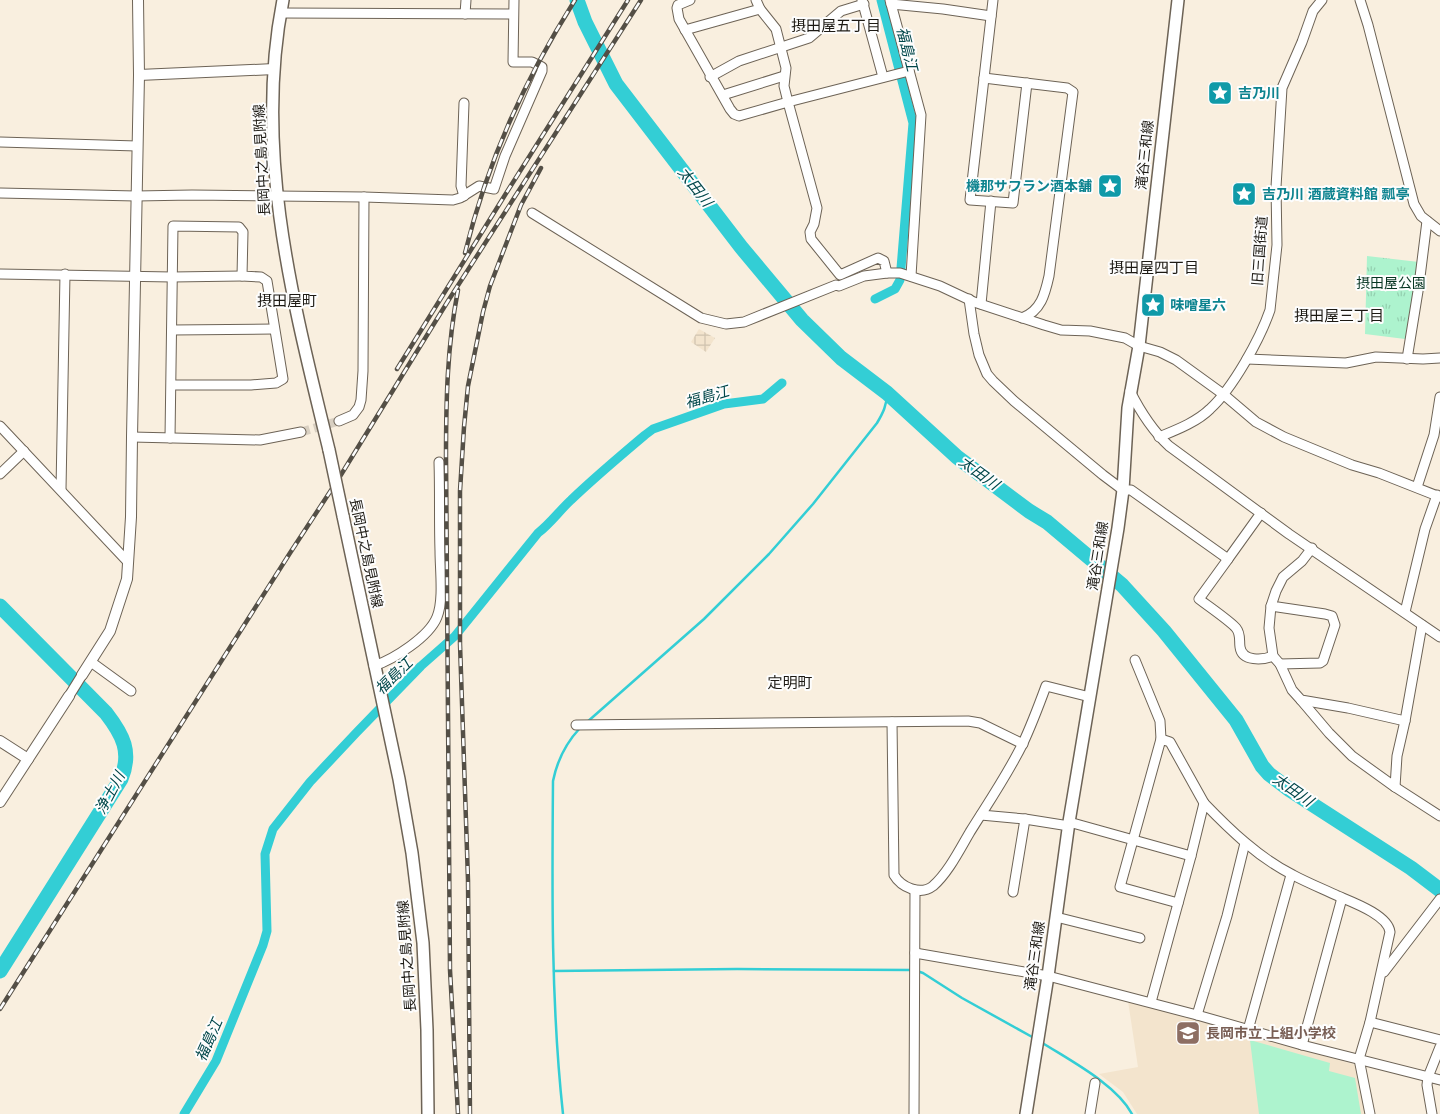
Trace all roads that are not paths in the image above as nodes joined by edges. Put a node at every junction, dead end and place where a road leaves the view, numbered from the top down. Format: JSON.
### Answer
{"nodes":[{"id":1,"x":138,"y":0,"type":"edge"},
{"id":2,"x":283,"y":0,"type":"edge"},
{"id":3,"x":466,"y":0,"type":"edge"},
{"id":4,"x":514,"y":0,"type":"edge"},
{"id":5,"x":690,"y":0,"type":"edge"},
{"id":6,"x":756,"y":0,"type":"edge"},
{"id":7,"x":994,"y":0,"type":"edge"},
{"id":8,"x":1178,"y":0,"type":"edge"},
{"id":9,"x":1322,"y":0,"type":"edge"},
{"id":10,"x":1360,"y":0,"type":"edge"},
{"id":11,"x":863,"y":2,"type":"edge"},
{"id":12,"x":891,"y":2,"type":"edge"},
{"id":13,"x":760,"y":9,"type":"junction"},
{"id":14,"x":281,"y":13,"type":"junction"},
{"id":15,"x":465,"y":14,"type":"junction"},
{"id":16,"x":513,"y":14,"type":"junction"},
{"id":17,"x":991,"y":16,"type":"junction"},
{"id":18,"x":685,"y":30,"type":"junction"},
{"id":19,"x":781,"y":48,"type":"junction"},
{"id":20,"x":274,"y":69,"type":"junction"},
{"id":21,"x":907,"y":72,"type":"junction"},
{"id":22,"x":139,"y":74,"type":"junction"},
{"id":23,"x":784,"y":76,"type":"junction"},
{"id":24,"x":710,"y":77,"type":"junction"},
{"id":25,"x":883,"y":77,"type":"junction"},
{"id":26,"x":984,"y":78,"type":"junction"},
{"id":27,"x":1027,"y":83,"type":"junction"},
{"id":28,"x":723,"y":95,"type":"junction"},
{"id":29,"x":788,"y":102,"type":"junction"},
{"id":30,"x":464,"y":103,"type":"dead end"},
{"id":31,"x":0,"y":142,"type":"edge"},
{"id":32,"x":137,"y":146,"type":"junction"},
{"id":33,"x":0,"y":193,"type":"edge"},
{"id":34,"x":136,"y":196,"type":"junction"},
{"id":35,"x":276,"y":196,"type":"junction"},
{"id":36,"x":364,"y":196,"type":"junction"},
{"id":37,"x":464,"y":196,"type":"junction"},
{"id":38,"x":991,"y":201,"type":"junction"},
{"id":39,"x":532,"y":212,"type":"dead end"},
{"id":40,"x":1427,"y":221,"type":"junction"},
{"id":41,"x":1440,"y":231,"type":"edge"},
{"id":42,"x":890,"y":273,"type":"junction"},
{"id":43,"x":0,"y":274,"type":"edge"},
{"id":44,"x":65,"y":274,"type":"junction"},
{"id":45,"x":134,"y":275,"type":"junction"},
{"id":46,"x":909,"y":275,"type":"junction"},
{"id":47,"x":242,"y":276,"type":"junction"},
{"id":48,"x":172,"y":277,"type":"junction"},
{"id":49,"x":969,"y":299,"type":"junction"},
{"id":50,"x":981,"y":304,"type":"junction"},
{"id":51,"x":1022,"y":318,"type":"junction"},
{"id":52,"x":274,"y":329,"type":"junction"},
{"id":53,"x":172,"y":330,"type":"junction"},
{"id":54,"x":1139,"y":346,"type":"junction"},
{"id":55,"x":1440,"y":358,"type":"edge"},
{"id":56,"x":1247,"y":359,"type":"junction"},
{"id":57,"x":1407,"y":359,"type":"junction"},
{"id":58,"x":171,"y":384,"type":"junction"},
{"id":59,"x":1130,"y":390,"type":"junction"},
{"id":60,"x":1223,"y":394,"type":"junction"},
{"id":61,"x":1440,"y":397,"type":"edge"},
{"id":62,"x":339,"y":421,"type":"tunnel mouth"},
{"id":63,"x":0,"y":426,"type":"edge"},
{"id":64,"x":301,"y":432,"type":"tunnel mouth"},
{"id":65,"x":132,"y":437,"type":"junction"},
{"id":66,"x":1159,"y":437,"type":"junction"},
{"id":67,"x":170,"y":438,"type":"junction"},
{"id":68,"x":24,"y":451,"type":"junction"},
{"id":69,"x":438,"y":462,"type":"dead end"},
{"id":70,"x":0,"y":474,"type":"edge"},
{"id":71,"x":1417,"y":487,"type":"junction"},
{"id":72,"x":61,"y":489,"type":"junction"},
{"id":73,"x":1123,"y":490,"type":"junction"},
{"id":74,"x":1438,"y":496,"type":"edge"},
{"id":75,"x":1261,"y":513,"type":"junction"},
{"id":76,"x":1312,"y":548,"type":"junction"},
{"id":77,"x":1228,"y":559,"type":"junction"},
{"id":78,"x":127,"y":561,"type":"junction"},
{"id":79,"x":1272,"y":606,"type":"junction"},
{"id":80,"x":1404,"y":612,"type":"junction"},
{"id":81,"x":1422,"y":625,"type":"junction"},
{"id":82,"x":1440,"y":637,"type":"edge"},
{"id":83,"x":1273,"y":656,"type":"junction"},
{"id":84,"x":1135,"y":660,"type":"dead end"},
{"id":85,"x":91,"y":662,"type":"junction"},
{"id":86,"x":1280,"y":664,"type":"junction"},
{"id":87,"x":374,"y":666,"type":"junction"},
{"id":88,"x":82,"y":675,"type":"joint"},
{"id":89,"x":131,"y":691,"type":"dead end"},
{"id":90,"x":69,"y":696,"type":"joint"},
{"id":91,"x":1090,"y":697,"type":"junction"},
{"id":92,"x":1301,"y":700,"type":"junction"},
{"id":93,"x":892,"y":722,"type":"junction"},
{"id":94,"x":1405,"y":722,"type":"junction"},
{"id":95,"x":576,"y":725,"type":"dead end"},
{"id":96,"x":1161,"y":739,"type":"junction"},
{"id":97,"x":0,"y":741,"type":"edge"},
{"id":98,"x":1023,"y":744,"type":"junction"},
{"id":99,"x":28,"y":759,"type":"junction"},
{"id":100,"x":1395,"y":788,"type":"junction"},
{"id":101,"x":0,"y":802,"type":"edge"},
{"id":102,"x":1204,"y":803,"type":"junction"},
{"id":103,"x":981,"y":815,"type":"junction"},
{"id":104,"x":1440,"y":816,"type":"edge"},
{"id":105,"x":1025,"y":819,"type":"junction"},
{"id":106,"x":1069,"y":824,"type":"junction"},
{"id":107,"x":1132,"y":840,"type":"junction"},
{"id":108,"x":1245,"y":843,"type":"junction"},
{"id":109,"x":1191,"y":856,"type":"junction"},
{"id":110,"x":1291,"y":875,"type":"junction"},
{"id":111,"x":915,"y":890,"type":"junction"},
{"id":112,"x":1013,"y":892,"type":"dead end"},
{"id":113,"x":1342,"y":898,"type":"junction"},
{"id":114,"x":1440,"y":899,"type":"edge"},
{"id":115,"x":1178,"y":903,"type":"junction"},
{"id":116,"x":1056,"y":917,"type":"junction"},
{"id":117,"x":1140,"y":938,"type":"dead end"},
{"id":118,"x":916,"y":953,"type":"junction"},
{"id":119,"x":1381,"y":975,"type":"junction"},
{"id":120,"x":1048,"y":976,"type":"junction"},
{"id":121,"x":1151,"y":1002,"type":"junction"},
{"id":122,"x":1197,"y":1015,"type":"junction"},
{"id":123,"x":1370,"y":1022,"type":"junction"},
{"id":124,"x":1248,"y":1030,"type":"junction"},
{"id":125,"x":1440,"y":1040,"type":"edge"},
{"id":126,"x":1302,"y":1045,"type":"junction"},
{"id":127,"x":1440,"y":1047,"type":"edge"},
{"id":128,"x":1359,"y":1059,"type":"junction"},
{"id":129,"x":1428,"y":1077,"type":"junction"},
{"id":130,"x":1440,"y":1080,"type":"edge"},
{"id":131,"x":1095,"y":1083,"type":"dead end"},
{"id":132,"x":428,"y":1114,"type":"edge"},
{"id":133,"x":914,"y":1114,"type":"edge"},
{"id":134,"x":1026,"y":1114,"type":"edge"},
{"id":135,"x":1090,"y":1114,"type":"edge"},
{"id":136,"x":1370,"y":1114,"type":"edge"},
{"id":137,"x":1432,"y":1114,"type":"edge"}],
"edges":[{"from":1,"to":22,"type":"street"},
{"from":2,"to":14,"type":"main road","name":"長岡中之島見附線"},
{"from":3,"to":15,"type":"street"},
{"from":4,"to":16,"type":"street"},
{"from":5,"to":18,"type":"street"},
{"from":6,"to":13,"type":"street"},
{"from":7,"to":17,"type":"street"},
{"from":8,"to":54,"type":"main road","name":"滝谷三和線"},
{"from":9,"to":56,"type":"street","name":"旧三国街道"},
{"from":10,"to":40,"type":"street"},
{"from":11,"to":19,"type":"street"},
{"from":11,"to":25,"type":"street"},
{"from":12,"to":17,"type":"street"},
{"from":12,"to":21,"type":"street"},
{"from":13,"to":18,"type":"street"},
{"from":13,"to":19,"type":"street"},
{"from":14,"to":15,"type":"street"},
{"from":14,"to":20,"type":"main road","name":"長岡中之島見附線"},
{"from":15,"to":16,"type":"street"},
{"from":16,"to":37,"type":"street"},
{"from":17,"to":26,"type":"street"},
{"from":18,"to":24,"type":"street"},
{"from":19,"to":23,"type":"street"},
{"from":19,"to":24,"type":"street"},
{"from":20,"to":22,"type":"street"},
{"from":20,"to":35,"type":"main road","name":"長岡中之島見附線"},
{"from":21,"to":25,"type":"street"},
{"from":21,"to":46,"type":"street"},
{"from":22,"to":32,"type":"street"},
{"from":23,"to":28,"type":"street"},
{"from":23,"to":29,"type":"street"},
{"from":24,"to":28,"type":"street"},
{"from":25,"to":29,"type":"street"},
{"from":26,"to":27,"type":"street"},
{"from":26,"to":38,"type":"street"},
{"from":27,"to":38,"type":"street"},
{"from":27,"to":51,"type":"street"},
{"from":28,"to":29,"type":"street"},
{"from":29,"to":42,"type":"street"},
{"from":30,"to":37,"type":"street"},
{"from":31,"to":32,"type":"street"},
{"from":32,"to":34,"type":"street"},
{"from":33,"to":34,"type":"street"},
{"from":34,"to":35,"type":"street"},
{"from":34,"to":45,"type":"street"},
{"from":35,"to":36,"type":"street"},
{"from":35,"to":87,"type":"main road","name":"長岡中之島見附線","bridge":true},
{"from":36,"to":37,"type":"street"},
{"from":36,"to":62,"type":"street"},
{"from":38,"to":50,"type":"street"},
{"from":39,"to":42,"type":"street"},
{"from":40,"to":41,"type":"street"},
{"from":40,"to":57,"type":"street"},
{"from":42,"to":46,"type":"street"},
{"from":43,"to":44,"type":"street"},
{"from":44,"to":45,"type":"street"},
{"from":44,"to":72,"type":"street"},
{"from":45,"to":48,"type":"street"},
{"from":45,"to":65,"type":"street"},
{"from":46,"to":49,"type":"street"},
{"from":47,"to":48,"type":"street"},
{"from":47,"to":48,"type":"street"},
{"from":47,"to":52,"type":"street"},
{"from":48,"to":53,"type":"street"},
{"from":49,"to":50,"type":"street"},
{"from":49,"to":73,"type":"street"},
{"from":50,"to":51,"type":"street"},
{"from":51,"to":54,"type":"street"},
{"from":52,"to":53,"type":"street"},
{"from":52,"to":58,"type":"street"},
{"from":53,"to":58,"type":"street"},
{"from":54,"to":59,"type":"main road","name":"滝谷三和線"},
{"from":54,"to":60,"type":"street"},
{"from":55,"to":57,"type":"street"},
{"from":56,"to":57,"type":"street"},
{"from":56,"to":60,"type":"street","name":"旧三国街道"},
{"from":58,"to":67,"type":"street"},
{"from":59,"to":66,"type":"street"},
{"from":59,"to":73,"type":"main road","name":"滝谷三和線"},
{"from":60,"to":66,"type":"street","name":"旧三国街道"},
{"from":60,"to":71,"type":"street"},
{"from":61,"to":71,"type":"street"},
{"from":63,"to":68,"type":"street"},
{"from":64,"to":67,"type":"street"},
{"from":65,"to":67,"type":"street"},
{"from":65,"to":78,"type":"street"},
{"from":66,"to":75,"type":"street"},
{"from":68,"to":70,"type":"street"},
{"from":68,"to":72,"type":"street"},
{"from":69,"to":87,"type":"street"},
{"from":71,"to":74,"type":"street"},
{"from":72,"to":78,"type":"street"},
{"from":73,"to":77,"type":"street"},
{"from":73,"to":91,"type":"main road","name":"滝谷三和線"},
{"from":74,"to":80,"type":"street"},
{"from":75,"to":76,"type":"street"},
{"from":75,"to":77,"type":"street"},
{"from":76,"to":79,"type":"street"},
{"from":76,"to":80,"type":"street"},
{"from":77,"to":83,"type":"street"},
{"from":78,"to":85,"type":"street"},
{"from":79,"to":83,"type":"street"},
{"from":79,"to":86,"type":"street"},
{"from":80,"to":81,"type":"street"},
{"from":81,"to":82,"type":"street"},
{"from":81,"to":94,"type":"street"},
{"from":83,"to":86,"type":"street"},
{"from":84,"to":96,"type":"street"},
{"from":85,"to":88,"type":"street"},
{"from":85,"to":89,"type":"street"},
{"from":86,"to":92,"type":"street"},
{"from":87,"to":132,"type":"main road","name":"長岡中之島見附線"},
{"from":88,"to":90,"type":"street"},
{"from":90,"to":99,"type":"street"},
{"from":91,"to":98,"type":"street"},
{"from":91,"to":106,"type":"main road","name":"滝谷三和線"},
{"from":92,"to":94,"type":"street"},
{"from":92,"to":100,"type":"street"},
{"from":93,"to":95,"type":"street"},
{"from":93,"to":98,"type":"street"},
{"from":93,"to":111,"type":"street"},
{"from":94,"to":100,"type":"street"},
{"from":96,"to":102,"type":"street"},
{"from":96,"to":107,"type":"street"},
{"from":97,"to":99,"type":"street"},
{"from":98,"to":103,"type":"street"},
{"from":99,"to":101,"type":"street"},
{"from":100,"to":104,"type":"street"},
{"from":102,"to":108,"type":"street"},
{"from":102,"to":109,"type":"street"},
{"from":103,"to":105,"type":"street"},
{"from":103,"to":111,"type":"street"},
{"from":105,"to":106,"type":"street"},
{"from":105,"to":112,"type":"street"},
{"from":106,"to":107,"type":"street"},
{"from":106,"to":116,"type":"main road","name":"滝谷三和線"},
{"from":107,"to":109,"type":"street"},
{"from":107,"to":115,"type":"street"},
{"from":108,"to":110,"type":"street"},
{"from":108,"to":122,"type":"street"},
{"from":109,"to":115,"type":"street"},
{"from":110,"to":113,"type":"street"},
{"from":110,"to":124,"type":"street"},
{"from":111,"to":118,"type":"street"},
{"from":113,"to":119,"type":"street"},
{"from":113,"to":126,"type":"street"},
{"from":114,"to":119,"type":"street"},
{"from":115,"to":121,"type":"street"},
{"from":116,"to":117,"type":"street"},
{"from":116,"to":120,"type":"main road","name":"滝谷三和線"},
{"from":118,"to":120,"type":"street"},
{"from":118,"to":133,"type":"street"},
{"from":119,"to":123,"type":"street"},
{"from":120,"to":121,"type":"street"},
{"from":120,"to":134,"type":"main road","name":"滝谷三和線"},
{"from":121,"to":122,"type":"street"},
{"from":122,"to":124,"type":"street"},
{"from":123,"to":125,"type":"street"},
{"from":123,"to":128,"type":"street"},
{"from":124,"to":126,"type":"street"},
{"from":126,"to":128,"type":"street"},
{"from":127,"to":129,"type":"street"},
{"from":128,"to":129,"type":"street"},
{"from":128,"to":136,"type":"street"},
{"from":129,"to":130,"type":"street"},
{"from":129,"to":137,"type":"street"},
{"from":131,"to":135,"type":"street"}]}
